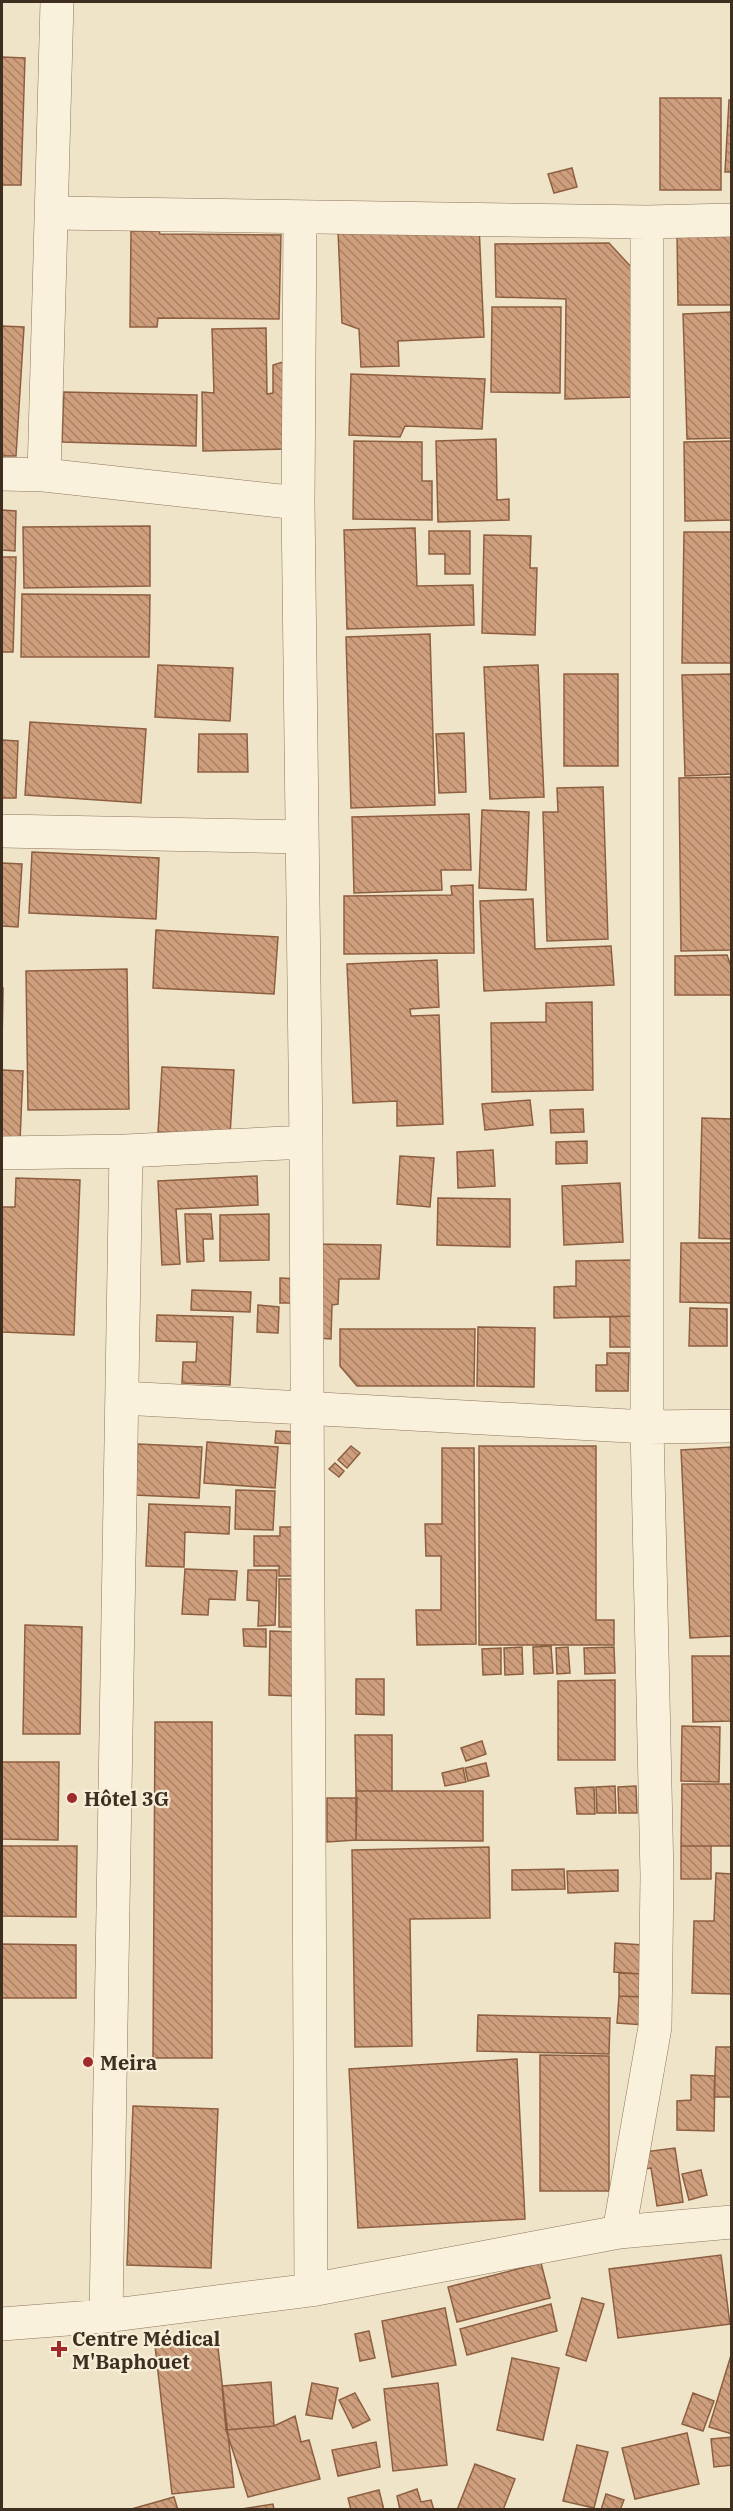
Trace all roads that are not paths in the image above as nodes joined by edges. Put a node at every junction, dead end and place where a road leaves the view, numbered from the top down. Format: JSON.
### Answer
{"nodes":[{"id":1,"x":57,"y":2,"type":"edge"},
{"id":2,"x":53,"y":213,"type":"junction"},
{"id":3,"x":300,"y":217,"type":"junction"},
{"id":4,"x":732,"y":220,"type":"edge"},
{"id":5,"x":647,"y":222,"type":"junction"},
{"id":6,"x":2,"y":474,"type":"edge"},
{"id":7,"x":45,"y":475,"type":"junction"},
{"id":8,"x":298,"y":503,"type":"junction"},
{"id":9,"x":2,"y":831,"type":"edge"},
{"id":10,"x":302,"y":837,"type":"junction"},
{"id":11,"x":306,"y":1142,"type":"junction"},
{"id":12,"x":126,"y":1151,"type":"junction"},
{"id":13,"x":2,"y":1153,"type":"edge"},
{"id":14,"x":123,"y":1398,"type":"junction"},
{"id":15,"x":306,"y":1407,"type":"junction"},
{"id":16,"x":732,"y":1426,"type":"edge"},
{"id":17,"x":647,"y":1427,"type":"junction"},
{"id":18,"x":732,"y":2222,"type":"edge"},
{"id":19,"x":619,"y":2232,"type":"junction"},
{"id":20,"x":311,"y":2290,"type":"junction"},
{"id":21,"x":106,"y":2316,"type":"junction"},
{"id":22,"x":2,"y":2324,"type":"edge"}],
"edges":[{"from":1,"to":2,"type":"street"},
{"from":2,"to":3,"type":"street"},
{"from":2,"to":7,"type":"street"},
{"from":3,"to":5,"type":"street"},
{"from":3,"to":8,"type":"street"},
{"from":4,"to":5,"type":"street"},
{"from":5,"to":17,"type":"street"},
{"from":6,"to":7,"type":"street"},
{"from":7,"to":8,"type":"street"},
{"from":8,"to":10,"type":"street"},
{"from":9,"to":10,"type":"street"},
{"from":10,"to":11,"type":"street"},
{"from":11,"to":12,"type":"street"},
{"from":11,"to":15,"type":"street"},
{"from":12,"to":13,"type":"street"},
{"from":12,"to":14,"type":"street"},
{"from":14,"to":15,"type":"street"},
{"from":14,"to":21,"type":"street"},
{"from":15,"to":17,"type":"street"},
{"from":15,"to":20,"type":"street"},
{"from":16,"to":17,"type":"street"},
{"from":17,"to":19,"type":"street"},
{"from":18,"to":19,"type":"street"},
{"from":19,"to":20,"type":"street"},
{"from":20,"to":21,"type":"street"},
{"from":21,"to":22,"type":"street"}]}
